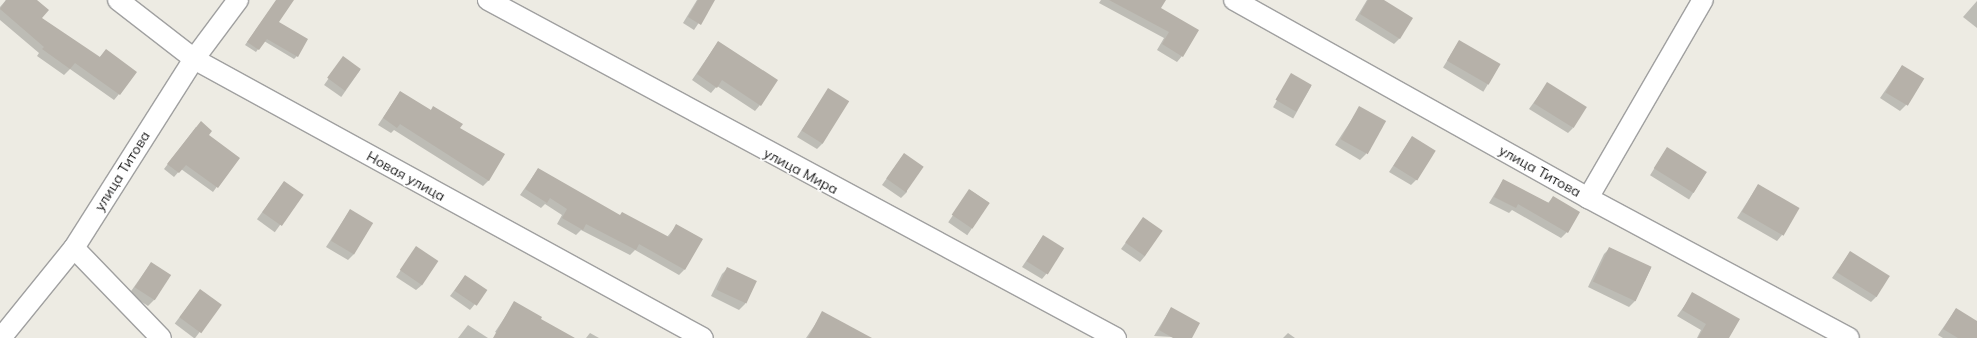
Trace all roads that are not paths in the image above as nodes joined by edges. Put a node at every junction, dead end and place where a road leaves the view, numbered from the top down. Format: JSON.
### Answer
{"nodes":[{"id":1,"x":118,"y":0,"type":"edge"},
{"id":2,"x":238,"y":0,"type":"edge"},
{"id":3,"x":488,"y":0,"type":"edge"},
{"id":4,"x":1234,"y":0,"type":"edge"},
{"id":5,"x":1703,"y":0,"type":"edge"},
{"id":6,"x":194,"y":59,"type":"junction"},
{"id":7,"x":1588,"y":198,"type":"junction"},
{"id":8,"x":74,"y":248,"type":"junction"},
{"id":9,"x":1,"y":335,"type":"edge"},
{"id":10,"x":161,"y":338,"type":"edge"},
{"id":11,"x":703,"y":338,"type":"edge"},
{"id":12,"x":1116,"y":338,"type":"edge"},
{"id":13,"x":1849,"y":338,"type":"edge"}],
"edges":[{"from":1,"to":6,"type":"street","name":"Новая улица"},
{"from":2,"to":6,"type":"street","name":"улица Титова"},
{"from":3,"to":12,"type":"street","name":"улица Мира"},
{"from":4,"to":7,"type":"street","name":"улица Титова"},
{"from":5,"to":7,"type":"street"},
{"from":6,"to":8,"type":"street","name":"улица Титова"},
{"from":6,"to":11,"type":"street","name":"Новая улица"},
{"from":7,"to":13,"type":"street","name":"улица Титова"},
{"from":8,"to":9,"type":"street","name":"улица Титова"},
{"from":8,"to":10,"type":"street"}]}
